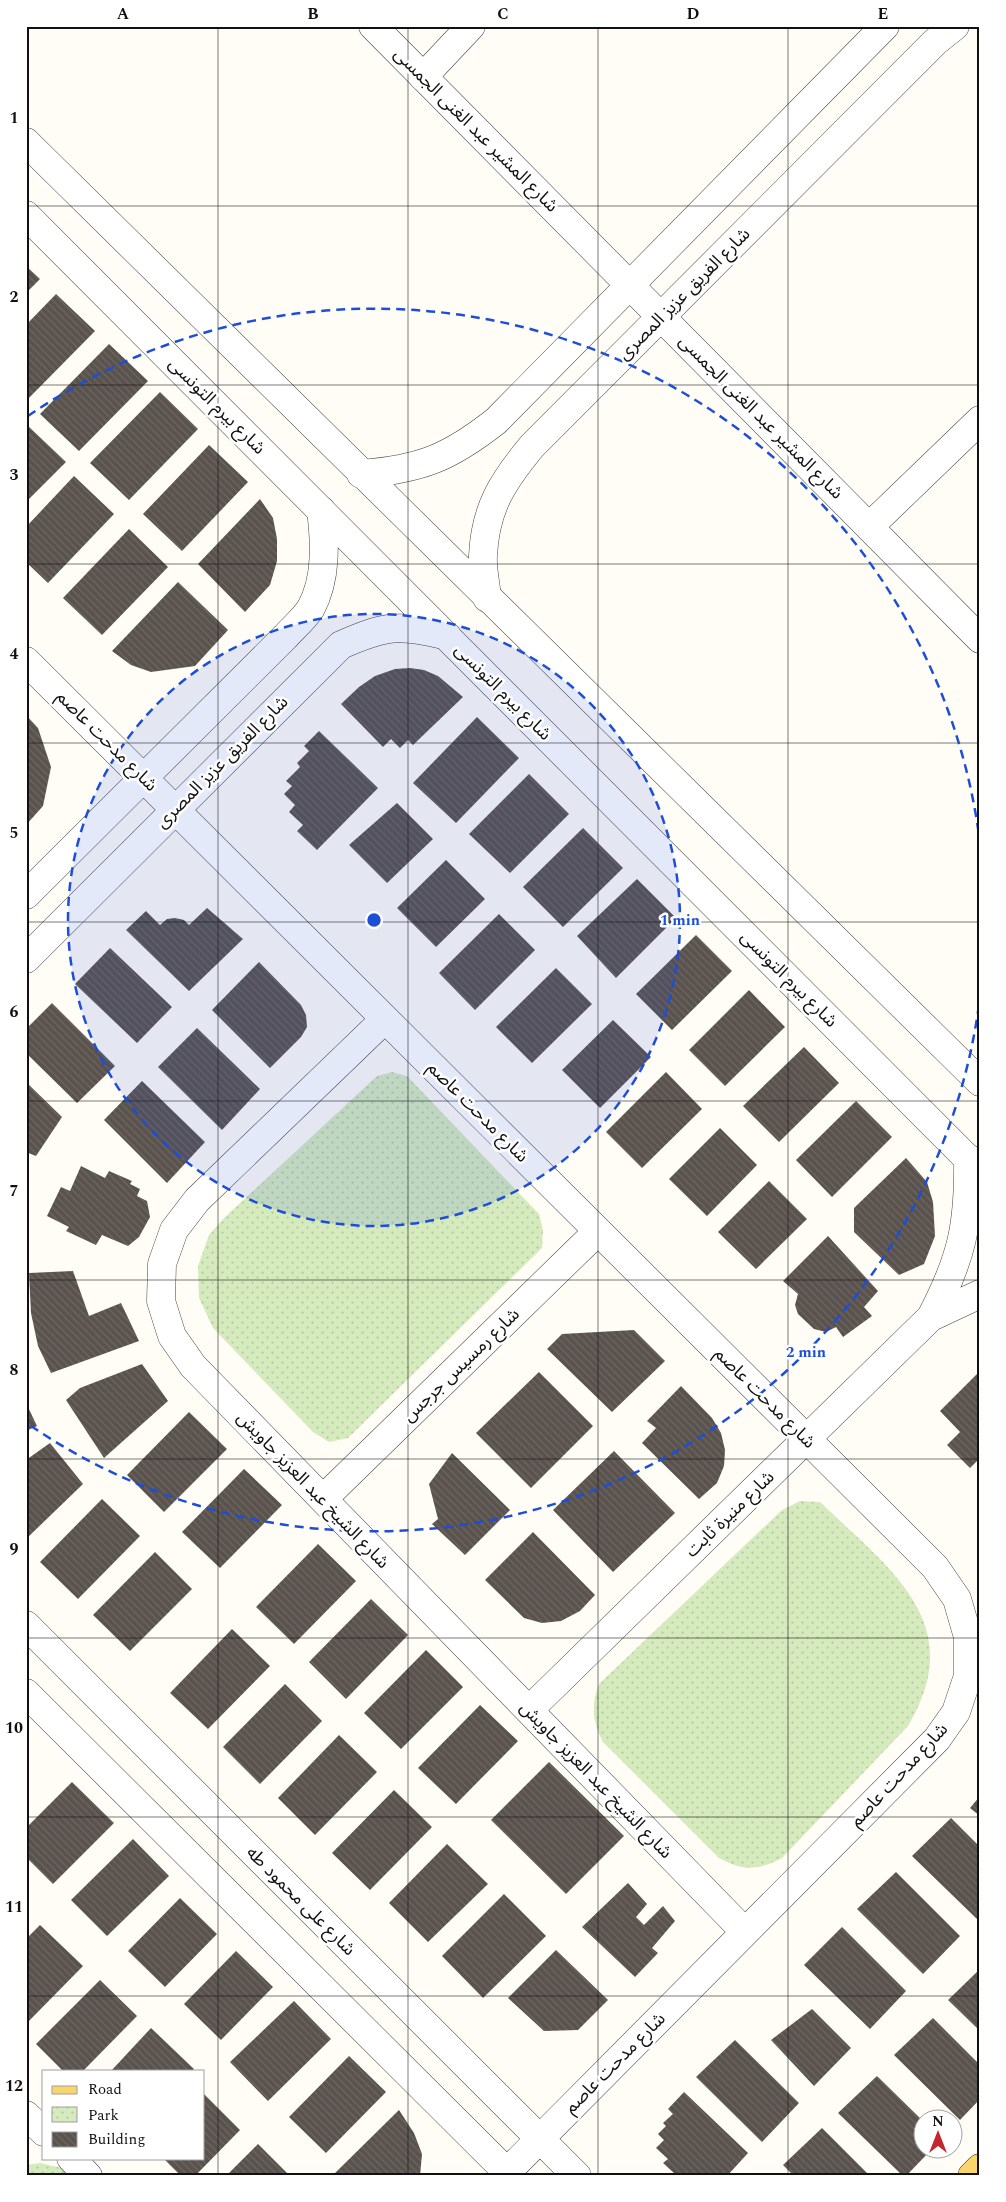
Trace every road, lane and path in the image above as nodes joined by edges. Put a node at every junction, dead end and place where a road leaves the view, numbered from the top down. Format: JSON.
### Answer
{"nodes":[{"id":1,"x":373,"y":26,"type":"edge"},
{"id":2,"x":471,"y":26,"type":"edge"},
{"id":3,"x":886,"y":26,"type":"edge"},
{"id":4,"x":955,"y":26,"type":"edge"},
{"id":5,"x":423,"y":77,"type":"junction"},
{"id":6,"x":26,"y":142,"type":"edge"},
{"id":7,"x":26,"y":214,"type":"edge"},
{"id":8,"x":630,"y":286,"type":"junction"},
{"id":9,"x":661,"y":316,"type":"junction"},
{"id":10,"x":980,"y":420,"type":"edge"},
{"id":11,"x":361,"y":474,"type":"junction"},
{"id":12,"x":321,"y":510,"type":"junction"},
{"id":13,"x":870,"y":526,"type":"junction"},
{"id":14,"x":487,"y":598,"type":"junction"},
{"id":15,"x":447,"y":636,"type":"junction"},
{"id":16,"x":980,"y":639,"type":"edge"},
{"id":17,"x":26,"y":661,"type":"edge"},
{"id":18,"x":143,"y":778,"type":"junction"},
{"id":19,"x":175,"y":809,"type":"junction"},
{"id":20,"x":26,"y":895,"type":"edge"},
{"id":21,"x":26,"y":959,"type":"edge"},
{"id":22,"x":385,"y":1019,"type":"junction"},
{"id":23,"x":980,"y":1082,"type":"edge"},
{"id":24,"x":974,"y":1165,"type":"edge"},
{"id":25,"x":598,"y":1231,"type":"junction"},
{"id":26,"x":980,"y":1294,"type":"edge"},
{"id":27,"x":931,"y":1317,"type":"junction"},
{"id":28,"x":807,"y":1439,"type":"junction"},
{"id":29,"x":323,"y":1499,"type":"junction"},
{"id":30,"x":26,"y":1625,"type":"edge"},
{"id":31,"x":26,"y":1693,"type":"edge"},
{"id":32,"x":529,"y":1710,"type":"junction"},
{"id":33,"x":745,"y":1932,"type":"junction"},
{"id":34,"x":26,"y":2115,"type":"edge"},
{"id":35,"x":42,"y":2130,"type":"edge"},
{"id":36,"x":540,"y":2139,"type":"junction"},
{"id":37,"x":72,"y":2160,"type":"edge"},
{"id":38,"x":980,"y":2168,"type":"edge"},
{"id":39,"x":507,"y":2174,"type":"edge"},
{"id":40,"x":88,"y":2176,"type":"edge"},
{"id":41,"x":577,"y":2176,"type":"edge"},
{"id":42,"x":972,"y":2176,"type":"edge"}],
"edges":[{"from":1,"to":5,"type":"street","name":"شارع المشير عبد الغنى الجمسى"},
{"from":2,"to":5,"type":"street"},
{"from":3,"to":8,"type":"street"},
{"from":4,"to":9,"type":"street","name":"شارع الفريق عزيز المصرى"},
{"from":5,"to":8,"type":"street","name":"شارع المشير عبد الغنى الجمسى"},
{"from":6,"to":11,"type":"street"},
{"from":7,"to":12,"type":"street","name":"شارع بيرم التونسى"},
{"from":8,"to":9,"type":"street","name":"شارع المشير عبد الغنى الجمسى"},
{"from":8,"to":11,"type":"street"},
{"from":9,"to":13,"type":"street","name":"شارع المشير عبد الغنى الجمسى"},
{"from":9,"to":14,"type":"street","name":"شارع الفريق عزيز المصرى"},
{"from":10,"to":13,"type":"street"},
{"from":11,"to":14,"type":"street"},
{"from":12,"to":15,"type":"street","name":"شارع بيرم التونسى"},
{"from":12,"to":18,"type":"street"},
{"from":13,"to":16,"type":"street","name":"شارع المشير عبد الغنى الجمسى"},
{"from":14,"to":23,"type":"street"},
{"from":15,"to":19,"type":"street","name":"شارع الفريق عزيز المصرى"},
{"from":15,"to":24,"type":"street","name":"شارع بيرم التونسى"},
{"from":17,"to":18,"type":"street","name":"شارع مدحت عاصم"},
{"from":18,"to":19,"type":"street","name":"شارع مدحت عاصم"},
{"from":18,"to":20,"type":"street"},
{"from":19,"to":21,"type":"street","name":"شارع الفريق عزيز المصرى"},
{"from":19,"to":22,"type":"street","name":"شارع مدحت عاصم"},
{"from":22,"to":25,"type":"street","name":"شارع مدحت عاصم"},
{"from":22,"to":29,"type":"street","name":"شارع الشيخ عبد العزيز جاويش"},
{"from":24,"to":27,"type":"street","name":"شارع منيرة ثابت"},
{"from":25,"to":28,"type":"street","name":"شارع مدحت عاصم"},
{"from":25,"to":29,"type":"street","name":"شارع رمسيس جرجس"},
{"from":26,"to":27,"type":"street","name":"شارع منيرة ثابت"},
{"from":27,"to":28,"type":"street","name":"شارع منيرة ثابت"},
{"from":28,"to":32,"type":"street","name":"شارع منيرة ثابت"},
{"from":28,"to":33,"type":"street","name":"شارع مدحت عاصم"},
{"from":29,"to":32,"type":"street","name":"شارع الشيخ عبد العزيز جاويش"},
{"from":30,"to":36,"type":"street","name":"شارع على محمود طه"},
{"from":31,"to":39,"type":"street"},
{"from":32,"to":33,"type":"street","name":"شارع الشيخ عبد العزيز جاويش"},
{"from":33,"to":36,"type":"street","name":"شارع مدحت عاصم"},
{"from":34,"to":35,"type":"street"},
{"from":36,"to":39,"type":"street","name":"شارع مدحت عاصم"},
{"from":36,"to":41,"type":"street","name":"شارع على محمود طه"},
{"from":37,"to":40,"type":"street"},
{"from":38,"to":42,"type":"main road"}]}
